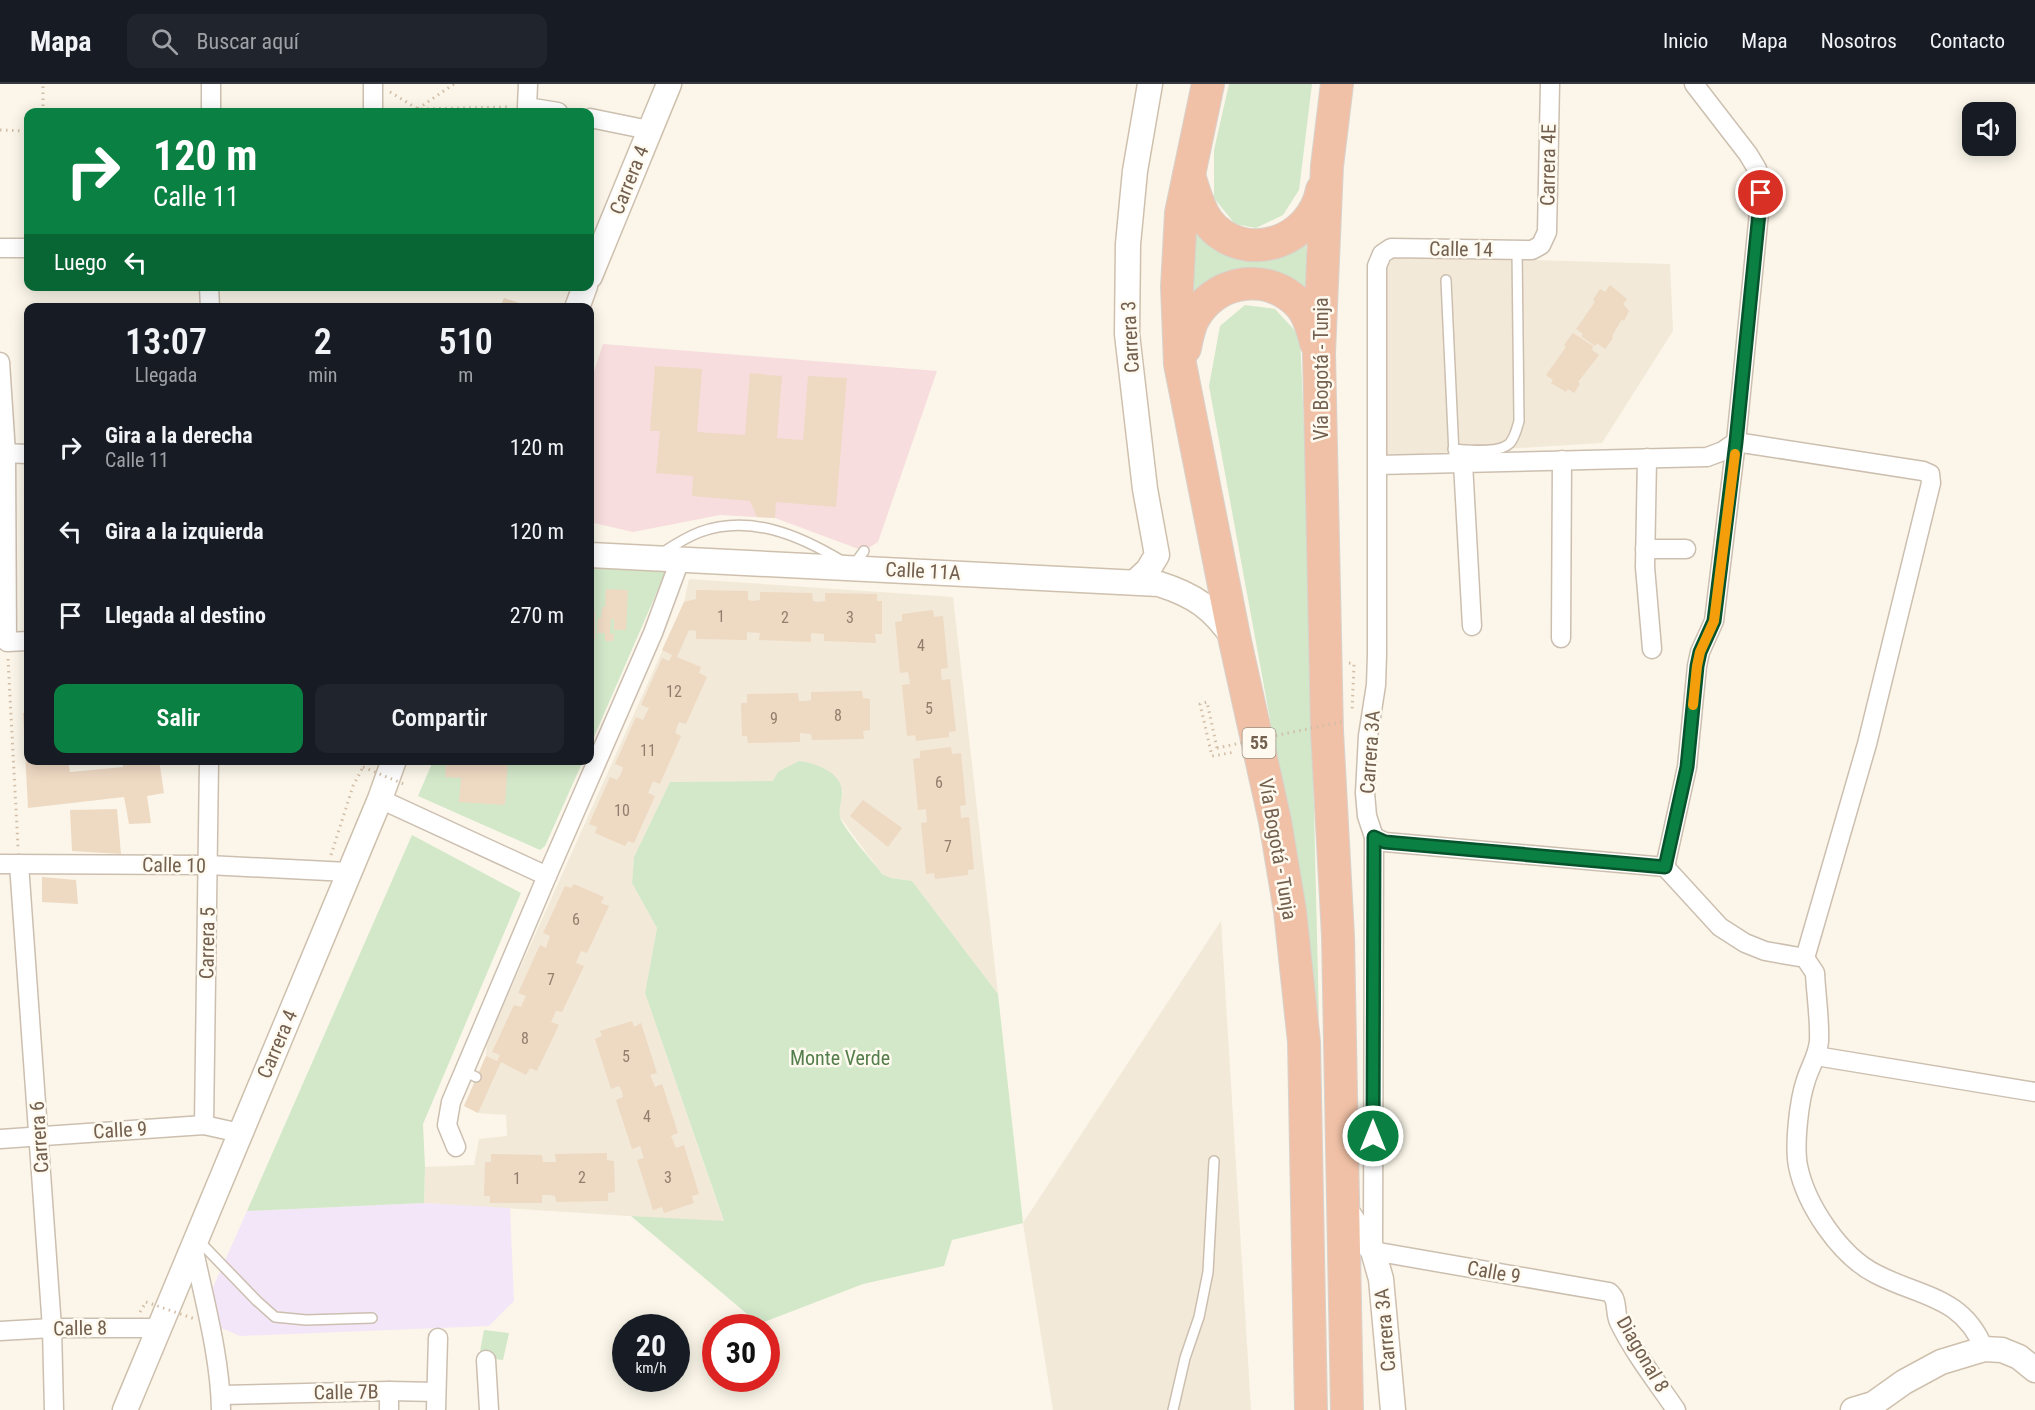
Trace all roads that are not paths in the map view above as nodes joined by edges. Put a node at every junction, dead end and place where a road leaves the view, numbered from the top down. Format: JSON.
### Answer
{"nodes":[{"id":1,"x":211,"y":84,"type":"edge"},
{"id":2,"x":528,"y":84,"type":"edge"},
{"id":3,"x":669,"y":84,"type":"edge"},
{"id":4,"x":1150,"y":84,"type":"edge"},
{"id":5,"x":1208,"y":84,"type":"edge"},
{"id":6,"x":1336,"y":84,"type":"edge"},
{"id":7,"x":1550,"y":84,"type":"edge"},
{"id":8,"x":1694,"y":84,"type":"edge"},
{"id":9,"x":381,"y":87,"type":"edge"},
{"id":10,"x":211,"y":108,"type":"edge"},
{"id":11,"x":374,"y":108,"type":"edge"},
{"id":12,"x":533,"y":108,"type":"edge"},
{"id":13,"x":594,"y":119,"type":"edge"},
{"id":14,"x":649,"y":130,"type":"junction"},
{"id":15,"x":1327,"y":166,"type":"junction"},
{"id":16,"x":1189,"y":175,"type":"junction"},
{"id":17,"x":1541,"y":245,"type":"joint"},
{"id":18,"x":0,"y":248,"type":"edge"},
{"id":19,"x":24,"y":248,"type":"edge"},
{"id":20,"x":1517,"y":250,"type":"junction"},
{"id":21,"x":1382,"y":254,"type":"joint"},
{"id":22,"x":594,"y":256,"type":"edge"},
{"id":23,"x":1446,"y":280,"type":"dead end"},
{"id":24,"x":1318,"y":353,"type":"junction"},
{"id":25,"x":0,"y":362,"type":"edge"},
{"id":26,"x":1180,"y":364,"type":"junction"},
{"id":27,"x":1736,"y":442,"type":"junction"},
{"id":28,"x":3,"y":453,"type":"edge"},
{"id":29,"x":24,"y":454,"type":"edge"},
{"id":30,"x":1457,"y":458,"type":"junction"},
{"id":31,"x":1647,"y":458,"type":"junction"},
{"id":32,"x":1562,"y":460,"type":"junction"},
{"id":33,"x":1378,"y":465,"type":"junction"},
{"id":34,"x":1645,"y":549,"type":"junction"},
{"id":35,"x":1686,"y":549,"type":"dead end"},
{"id":36,"x":594,"y":555,"type":"edge"},
{"id":37,"x":654,"y":558,"type":"junction"},
{"id":38,"x":858,"y":559,"type":"junction"},
{"id":39,"x":680,"y":560,"type":"junction"},
{"id":40,"x":1135,"y":582,"type":"junction"},
{"id":41,"x":1472,"y":626,"type":"dead end"},
{"id":42,"x":1562,"y":638,"type":"dead end"},
{"id":43,"x":24,"y":641,"type":"edge"},
{"id":44,"x":1235,"y":641,"type":"junction"},
{"id":45,"x":1652,"y":649,"type":"dead end"},
{"id":46,"x":209,"y":765,"type":"edge"},
{"id":47,"x":392,"y":780,"type":"edge"},
{"id":48,"x":1374,"y":837,"type":"junction"},
{"id":49,"x":0,"y":864,"type":"edge"},
{"id":50,"x":19,"y":864,"type":"junction"},
{"id":51,"x":208,"y":865,"type":"junction"},
{"id":52,"x":1665,"y":867,"type":"junction"},
{"id":53,"x":337,"y":871,"type":"junction"},
{"id":54,"x":547,"y":876,"type":"junction"},
{"id":55,"x":1805,"y":958,"type":"junction"},
{"id":56,"x":1816,"y":1056,"type":"junction"},
{"id":57,"x":2035,"y":1092,"type":"edge"},
{"id":58,"x":204,"y":1125,"type":"junction"},
{"id":59,"x":240,"y":1133,"type":"junction"},
{"id":60,"x":39,"y":1135,"type":"junction"},
{"id":61,"x":0,"y":1139,"type":"edge"},
{"id":62,"x":456,"y":1147,"type":"dead end"},
{"id":63,"x":1214,"y":1161,"type":"dead end"},
{"id":64,"x":1343,"y":1206,"type":"junction"},
{"id":65,"x":195,"y":1242,"type":"junction"},
{"id":66,"x":1373,"y":1251,"type":"junction"},
{"id":67,"x":1614,"y":1297,"type":"joint"},
{"id":68,"x":372,"y":1318,"type":"dead end"},
{"id":69,"x":52,"y":1328,"type":"junction"},
{"id":70,"x":159,"y":1328,"type":"junction"},
{"id":71,"x":0,"y":1330,"type":"edge"},
{"id":72,"x":438,"y":1338,"type":"dead end"},
{"id":73,"x":1984,"y":1349,"type":"junction"},
{"id":74,"x":486,"y":1360,"type":"dead end"},
{"id":75,"x":2035,"y":1370,"type":"edge"},
{"id":76,"x":389,"y":1391,"type":"junction"},
{"id":77,"x":436,"y":1401,"type":"edge"},
{"id":78,"x":1308,"y":1401,"type":"edge"},
{"id":79,"x":221,"y":1402,"type":"edge"},
{"id":80,"x":54,"y":1410,"type":"edge"},
{"id":81,"x":125,"y":1410,"type":"edge"},
{"id":82,"x":389,"y":1410,"type":"edge"},
{"id":83,"x":489,"y":1410,"type":"edge"},
{"id":84,"x":1173,"y":1410,"type":"edge"},
{"id":85,"x":1347,"y":1410,"type":"edge"},
{"id":86,"x":1393,"y":1410,"type":"edge"},
{"id":87,"x":1676,"y":1410,"type":"edge"},
{"id":88,"x":1853,"y":1410,"type":"edge"}],
"edges":[{"from":1,"to":10,"type":"street"},
{"from":2,"to":12,"type":"street"},
{"from":3,"to":14,"type":"street","name":"Carrera 4"},
{"from":4,"to":40,"type":"street","name":"Carrera 3"},
{"from":5,"to":16,"type":"highway","name":"Vía Bogotá - Tunja","number":"55"},
{"from":6,"to":15,"type":"highway","name":"Vía Bogotá - Tunja"},
{"from":7,"to":17,"type":"street","name":"Carrera 4E"},
{"from":8,"to":27,"type":"street"},
{"from":9,"to":11,"type":"street"},
{"from":13,"to":14,"type":"street"},
{"from":14,"to":22,"type":"street","name":"Carrera 4"},
{"from":15,"to":16,"type":"highway"},
{"from":15,"to":24,"type":"highway","name":"Vía Bogotá - Tunja"},
{"from":16,"to":26,"type":"highway","name":"Vía Bogotá - Tunja","number":"55"},
{"from":17,"to":20,"type":"street","name":"Calle 14"},
{"from":18,"to":19,"type":"street"},
{"from":20,"to":21,"type":"street","name":"Calle 14"},
{"from":20,"to":30,"type":"lane"},
{"from":21,"to":33,"type":"street","name":"Carrera 3A"},
{"from":23,"to":30,"type":"lane"},
{"from":24,"to":26,"type":"highway"},
{"from":24,"to":64,"type":"highway","name":"Vía Bogotá - Tunja"},
{"from":25,"to":28,"type":"street"},
{"from":26,"to":44,"type":"highway","name":"Vía Bogotá - Tunja","number":"55"},
{"from":27,"to":31,"type":"street"},
{"from":27,"to":52,"type":"street"},
{"from":27,"to":55,"type":"street"},
{"from":28,"to":29,"type":"street"},
{"from":28,"to":43,"type":"street"},
{"from":30,"to":32,"type":"street"},
{"from":30,"to":33,"type":"street"},
{"from":30,"to":41,"type":"street"},
{"from":31,"to":32,"type":"street"},
{"from":31,"to":34,"type":"street"},
{"from":32,"to":42,"type":"street"},
{"from":33,"to":48,"type":"street","name":"Carrera 3A"},
{"from":34,"to":35,"type":"street"},
{"from":34,"to":45,"type":"street"},
{"from":36,"to":37,"type":"street","name":"Calle 11A"},
{"from":37,"to":38,"type":"lane"},
{"from":37,"to":39,"type":"street","name":"Calle 11A"},
{"from":38,"to":39,"type":"street","name":"Calle 11A"},
{"from":38,"to":40,"type":"street","name":"Calle 11A"},
{"from":39,"to":54,"type":"street"},
{"from":40,"to":44,"type":"street","name":"Calle 11A"},
{"from":44,"to":78,"type":"highway","name":"Vía Bogotá - Tunja","number":"55"},
{"from":46,"to":51,"type":"street","name":"Carrera 5"},
{"from":47,"to":53,"type":"street","name":"Carrera 4"},
{"from":47,"to":54,"type":"street"},
{"from":48,"to":52,"type":"street"},
{"from":48,"to":66,"type":"street","name":"Carrera 3A"},
{"from":49,"to":50,"type":"street","name":"Calle 10"},
{"from":50,"to":51,"type":"street","name":"Calle 10"},
{"from":50,"to":60,"type":"street","name":"Carrera 6"},
{"from":51,"to":53,"type":"street","name":"Calle 10"},
{"from":51,"to":58,"type":"street","name":"Carrera 5"},
{"from":52,"to":55,"type":"street"},
{"from":53,"to":59,"type":"street","name":"Carrera 4"},
{"from":54,"to":62,"type":"street"},
{"from":55,"to":56,"type":"street"},
{"from":56,"to":57,"type":"street"},
{"from":56,"to":73,"type":"street"},
{"from":58,"to":59,"type":"street","name":"Calle 9"},
{"from":58,"to":60,"type":"street","name":"Calle 9"},
{"from":59,"to":65,"type":"street","name":"Carrera 4"},
{"from":60,"to":61,"type":"street","name":"Calle 9"},
{"from":60,"to":69,"type":"street","name":"Carrera 6"},
{"from":63,"to":84,"type":"lane"},
{"from":64,"to":66,"type":"street","name":"Carrera 3A"},
{"from":64,"to":85,"type":"highway","name":"Vía Bogotá - Tunja"},
{"from":65,"to":68,"type":"lane"},
{"from":65,"to":70,"type":"street","name":"Carrera 4"},
{"from":65,"to":79,"type":"street"},
{"from":66,"to":67,"type":"street","name":"Calle 9"},
{"from":66,"to":86,"type":"street","name":"Carrera 3A"},
{"from":67,"to":87,"type":"street","name":"Diagonal 8"},
{"from":69,"to":70,"type":"street","name":"Calle 8"},
{"from":69,"to":71,"type":"street","name":"Calle 8"},
{"from":69,"to":80,"type":"street","name":"Carrera 6"},
{"from":70,"to":81,"type":"street","name":"Carrera 4"},
{"from":72,"to":77,"type":"street"},
{"from":73,"to":75,"type":"street"},
{"from":73,"to":88,"type":"street"},
{"from":74,"to":83,"type":"street"},
{"from":76,"to":77,"type":"street","name":"Calle 7B"},
{"from":76,"to":79,"type":"street","name":"Calle 7B"},
{"from":76,"to":82,"type":"street"}]}
